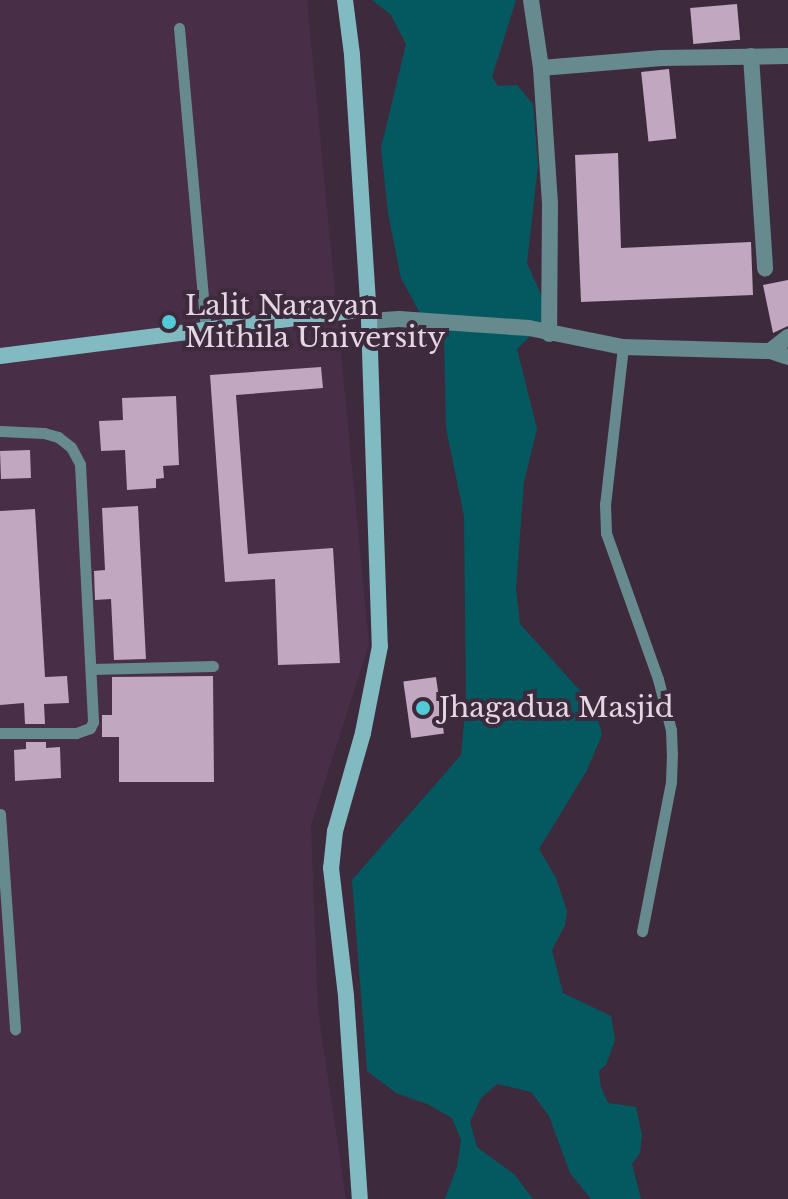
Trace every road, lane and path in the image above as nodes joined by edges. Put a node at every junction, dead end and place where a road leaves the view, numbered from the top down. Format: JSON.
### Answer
{"nodes":[{"id":1,"x":345,"y":0,"type":"edge"},
{"id":2,"x":531,"y":0,"type":"edge"},
{"id":3,"x":179,"y":28,"type":"dead end"},
{"id":4,"x":751,"y":56,"type":"junction"},
{"id":5,"x":788,"y":56,"type":"edge"},
{"id":6,"x":541,"y":68,"type":"junction"},
{"id":7,"x":765,"y":269,"type":"dead end"},
{"id":8,"x":368,"y":315,"type":"junction"},
{"id":9,"x":206,"y":332,"type":"junction"},
{"id":10,"x":549,"y":334,"type":"junction"},
{"id":11,"x":788,"y":337,"type":"edge"},
{"id":12,"x":623,"y":347,"type":"junction"},
{"id":13,"x":770,"y":351,"type":"junction"},
{"id":14,"x":0,"y":356,"type":"edge"},
{"id":15,"x":788,"y":357,"type":"edge"},
{"id":16,"x":0,"y":431,"type":"edge"},
{"id":17,"x":213,"y":666,"type":"dead end"},
{"id":18,"x":91,"y":669,"type":"junction"},
{"id":19,"x":0,"y":733,"type":"edge"},
{"id":20,"x":0,"y":814,"type":"edge"},
{"id":21,"x":642,"y":931,"type":"dead end"},
{"id":22,"x":15,"y":1029,"type":"dead end"},
{"id":23,"x":360,"y":1199,"type":"edge"}],
"edges":[{"from":1,"to":8,"type":"street"},
{"from":2,"to":6,"type":"street"},
{"from":3,"to":9,"type":"lane"},
{"from":4,"to":5,"type":"street"},
{"from":4,"to":6,"type":"street"},
{"from":4,"to":7,"type":"street"},
{"from":6,"to":10,"type":"street"},
{"from":8,"to":9,"type":"street"},
{"from":8,"to":10,"type":"street"},
{"from":8,"to":23,"type":"street"},
{"from":9,"to":14,"type":"street"},
{"from":10,"to":12,"type":"street"},
{"from":11,"to":13,"type":"street"},
{"from":12,"to":13,"type":"street"},
{"from":12,"to":21,"type":"lane"},
{"from":13,"to":15,"type":"street"},
{"from":16,"to":18,"type":"lane"},
{"from":17,"to":18,"type":"lane"},
{"from":18,"to":19,"type":"lane"},
{"from":20,"to":22,"type":"lane"}]}
